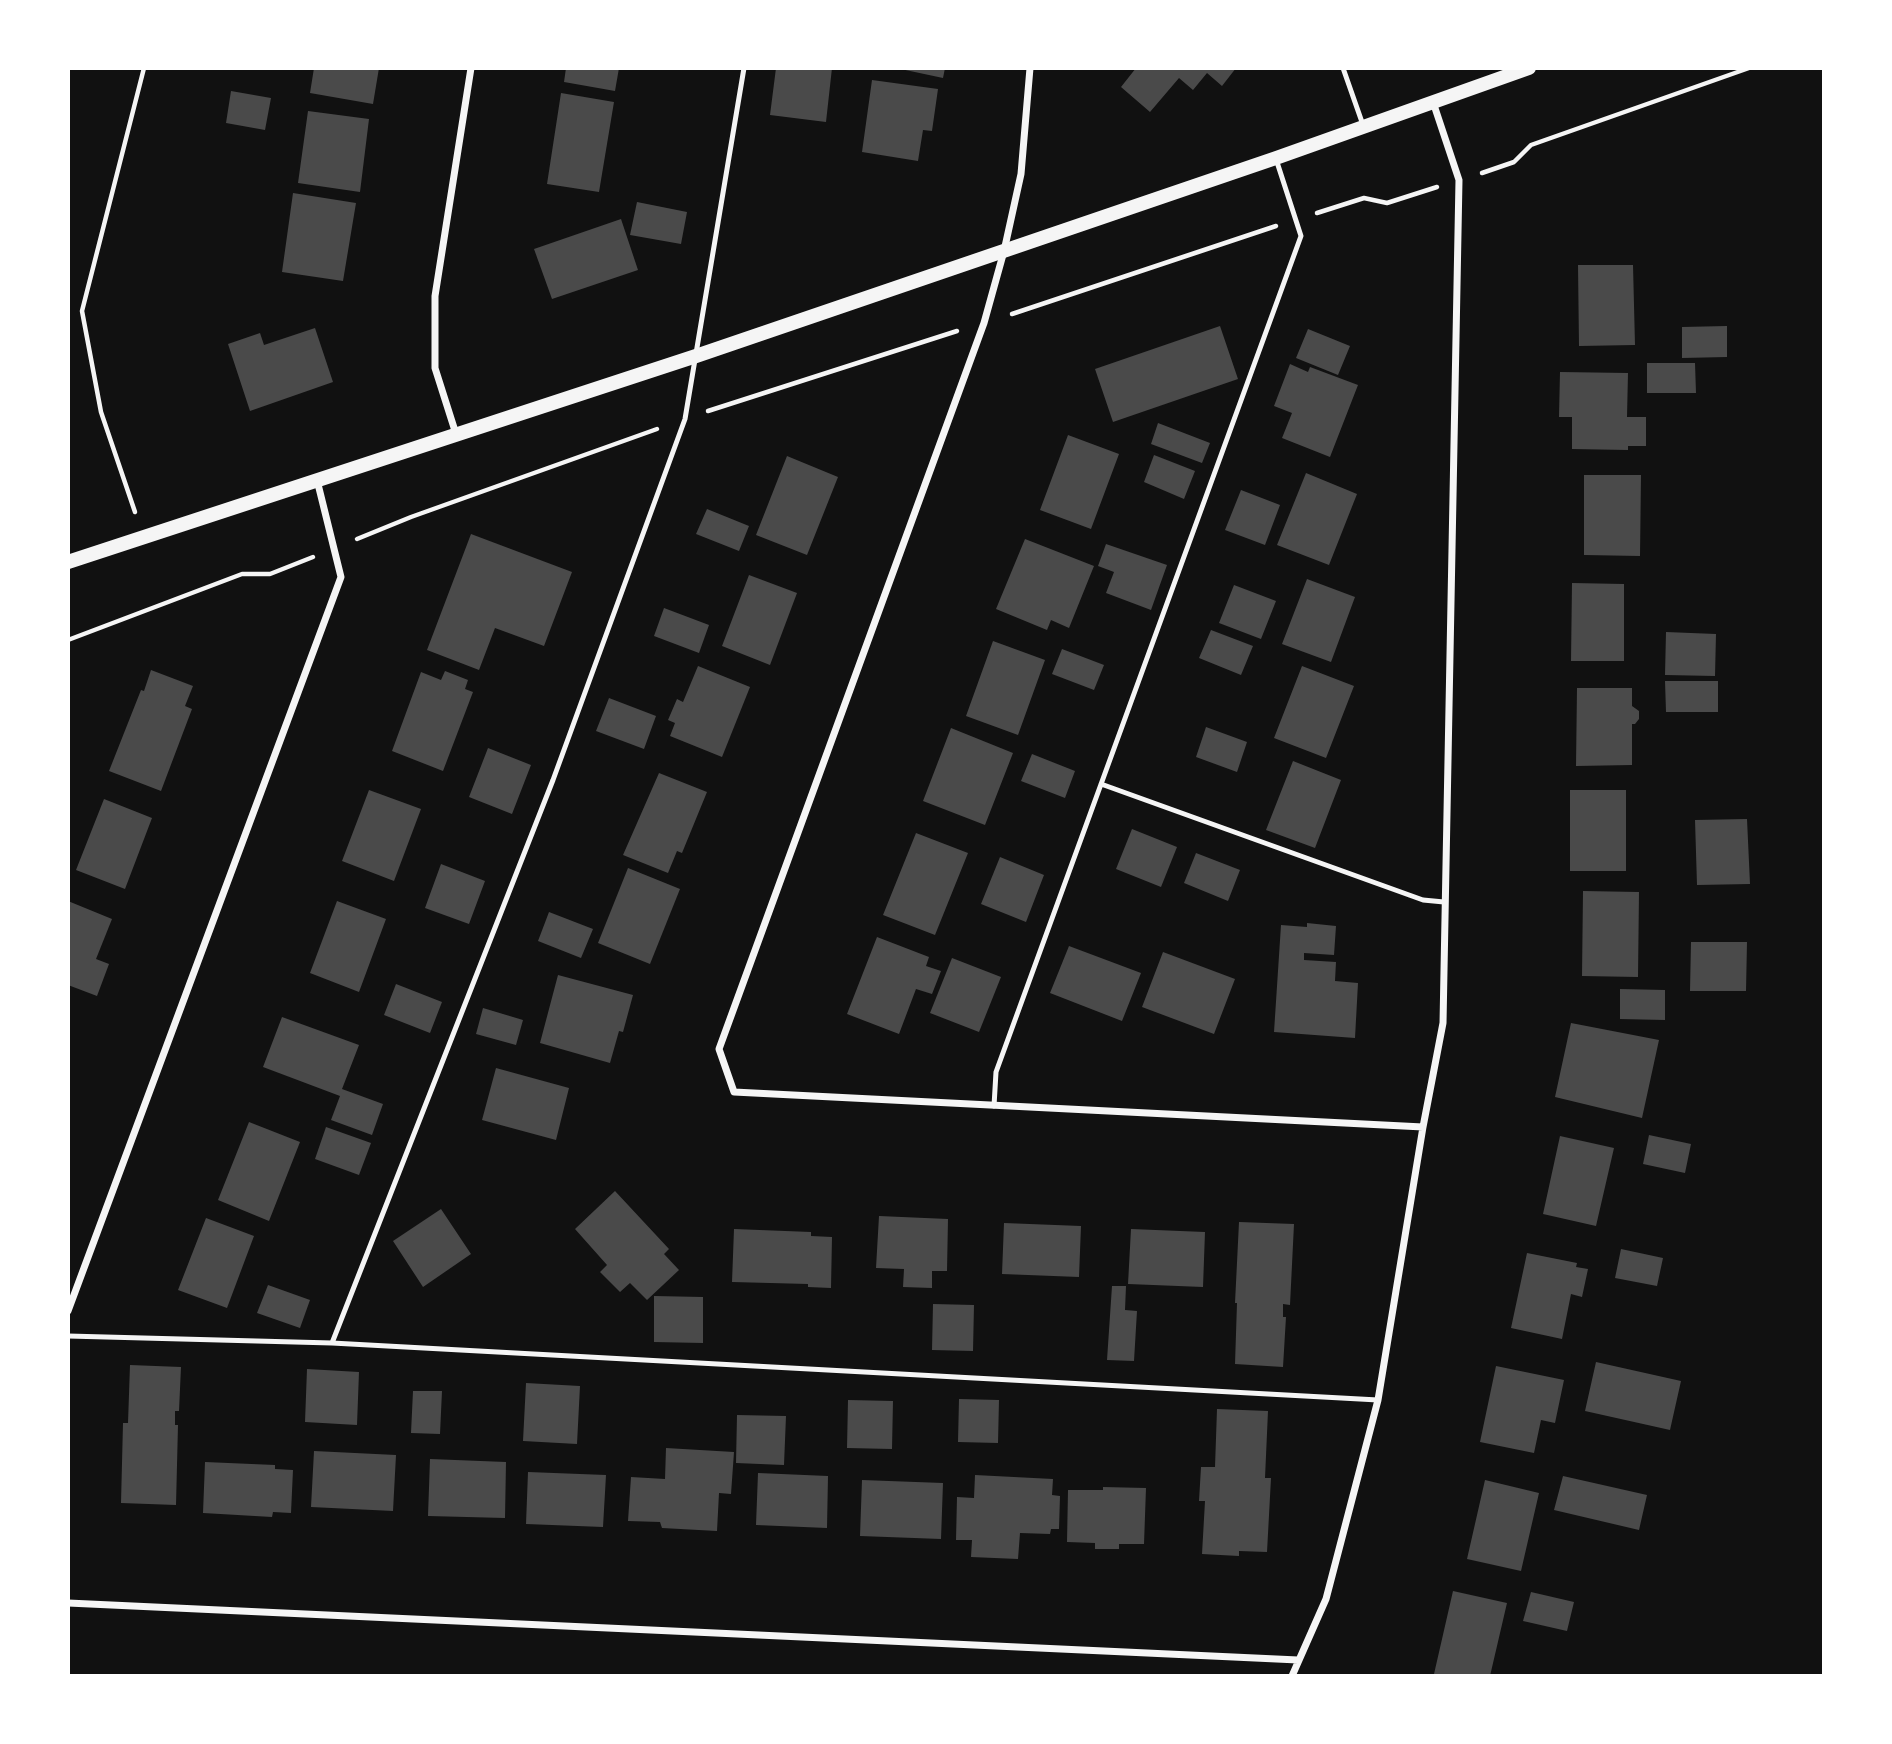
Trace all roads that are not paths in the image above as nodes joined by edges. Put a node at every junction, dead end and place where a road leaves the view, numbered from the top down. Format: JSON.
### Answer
{"nodes":[{"id":1,"x":471,"y":68,"type":"edge"},
{"id":2,"x":744,"y":68,"type":"edge"},
{"id":3,"x":1030,"y":68,"type":"edge"},
{"id":4,"x":1343,"y":68,"type":"edge"},
{"id":5,"x":1529,"y":68,"type":"edge"},
{"id":6,"x":1433,"y":102,"type":"junction"},
{"id":7,"x":1363,"y":126,"type":"junction"},
{"id":8,"x":1276,"y":158,"type":"junction"},
{"id":9,"x":1004,"y":251,"type":"junction"},
{"id":10,"x":696,"y":356,"type":"junction"},
{"id":11,"x":456,"y":435,"type":"junction"},
{"id":12,"x":317,"y":480,"type":"junction"},
{"id":13,"x":68,"y":562,"type":"edge"},
{"id":14,"x":1101,"y":784,"type":"junction"},
{"id":15,"x":1444,"y":902,"type":"junction"},
{"id":16,"x":994,"y":1106,"type":"junction"},
{"id":17,"x":1423,"y":1127,"type":"junction"},
{"id":18,"x":68,"y":1311,"type":"edge"},
{"id":19,"x":68,"y":1336,"type":"edge"},
{"id":20,"x":332,"y":1343,"type":"junction"},
{"id":21,"x":1378,"y":1401,"type":"junction"},
{"id":22,"x":68,"y":1603,"type":"edge"},
{"id":23,"x":1298,"y":1660,"type":"junction"},
{"id":24,"x":1292,"y":1676,"type":"edge"}],
"edges":[{"from":1,"to":11,"type":"street"},
{"from":2,"to":10,"type":"lane"},
{"from":3,"to":9,"type":"street"},
{"from":4,"to":7,"type":"lane"},
{"from":5,"to":6,"type":"main road"},
{"from":6,"to":7,"type":"main road"},
{"from":6,"to":15,"type":"street"},
{"from":7,"to":8,"type":"main road"},
{"from":8,"to":9,"type":"main road"},
{"from":8,"to":14,"type":"lane"},
{"from":9,"to":10,"type":"main road"},
{"from":9,"to":16,"type":"street"},
{"from":10,"to":11,"type":"main road"},
{"from":10,"to":20,"type":"lane"},
{"from":11,"to":12,"type":"main road"},
{"from":12,"to":13,"type":"main road"},
{"from":12,"to":18,"type":"street"},
{"from":14,"to":15,"type":"lane"},
{"from":14,"to":16,"type":"lane"},
{"from":15,"to":17,"type":"street"},
{"from":16,"to":17,"type":"street"},
{"from":17,"to":21,"type":"street"},
{"from":19,"to":20,"type":"lane"},
{"from":20,"to":21,"type":"lane"},
{"from":21,"to":23,"type":"street"},
{"from":22,"to":23,"type":"street"},
{"from":23,"to":24,"type":"street"}]}
